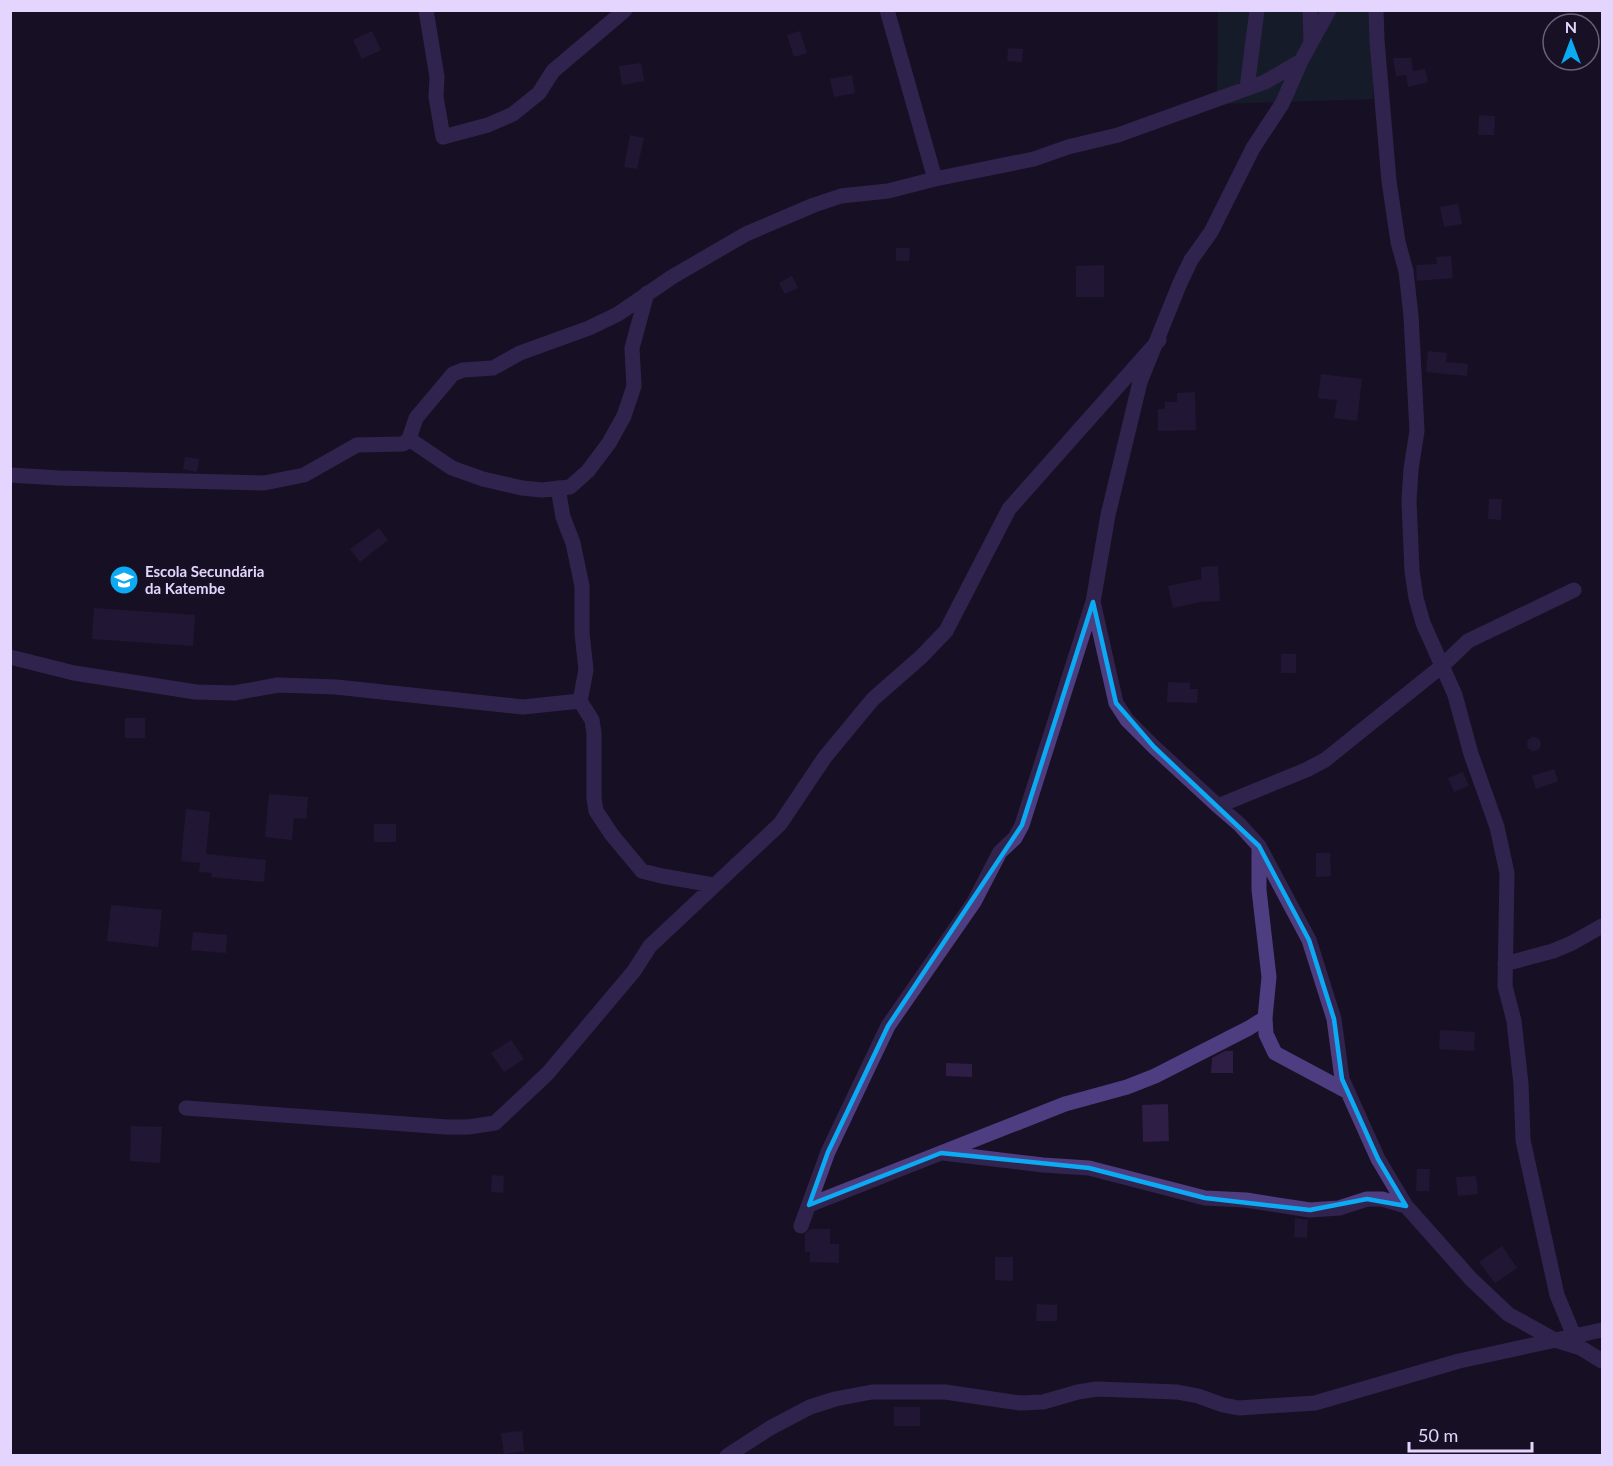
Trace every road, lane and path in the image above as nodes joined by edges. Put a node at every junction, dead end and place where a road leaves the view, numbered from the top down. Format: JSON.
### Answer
{"nodes":[{"id":1,"x":426,"y":10,"type":"edge"},
{"id":2,"x":625,"y":10,"type":"edge"},
{"id":3,"x":887,"y":10,"type":"edge"},
{"id":4,"x":1257,"y":10,"type":"edge"},
{"id":5,"x":1310,"y":10,"type":"edge"},
{"id":6,"x":1329,"y":10,"type":"edge"},
{"id":7,"x":1376,"y":10,"type":"edge"},
{"id":8,"x":1311,"y":41,"type":"junction"},
{"id":9,"x":1301,"y":61,"type":"junction"},
{"id":10,"x":1247,"y":88,"type":"junction"},
{"id":11,"x":935,"y":179,"type":"junction"},
{"id":12,"x":647,"y":293,"type":"junction"},
{"id":13,"x":1159,"y":340,"type":"junction"},
{"id":14,"x":409,"y":439,"type":"junction"},
{"id":15,"x":10,"y":475,"type":"edge"},
{"id":16,"x":558,"y":488,"type":"junction"},
{"id":17,"x":1574,"y":591,"type":"dead end"},
{"id":18,"x":1093,"y":602,"type":"junction"},
{"id":19,"x":10,"y":657,"type":"edge"},
{"id":20,"x":1442,"y":666,"type":"junction"},
{"id":21,"x":580,"y":701,"type":"junction"},
{"id":22,"x":1218,"y":807,"type":"junction"},
{"id":23,"x":1259,"y":846,"type":"junction"},
{"id":24,"x":713,"y":885,"type":"junction"},
{"id":25,"x":1602,"y":926,"type":"edge"},
{"id":26,"x":1505,"y":964,"type":"junction"},
{"id":27,"x":1265,"y":1018,"type":"junction"},
{"id":28,"x":1348,"y":1092,"type":"junction"},
{"id":29,"x":186,"y":1108,"type":"dead end"},
{"id":30,"x":941,"y":1153,"type":"junction"},
{"id":31,"x":809,"y":1205,"type":"junction"},
{"id":32,"x":1406,"y":1206,"type":"junction"},
{"id":33,"x":801,"y":1226,"type":"dead end"},
{"id":34,"x":1602,"y":1330,"type":"edge"},
{"id":35,"x":1574,"y":1336,"type":"junction"},
{"id":36,"x":1555,"y":1340,"type":"junction"},
{"id":37,"x":1602,"y":1361,"type":"edge"},
{"id":38,"x":727,"y":1455,"type":"edge"}],
"edges":[{"from":1,"to":2,"type":"street"},
{"from":3,"to":11,"type":"street"},
{"from":4,"to":10,"type":"street"},
{"from":5,"to":8,"type":"street"},
{"from":6,"to":8,"type":"street"},
{"from":7,"to":20,"type":"street"},
{"from":8,"to":9,"type":"street"},
{"from":9,"to":10,"type":"street"},
{"from":9,"to":13,"type":"street"},
{"from":10,"to":11,"type":"street"},
{"from":11,"to":12,"type":"street"},
{"from":12,"to":14,"type":"street"},
{"from":12,"to":16,"type":"street"},
{"from":13,"to":18,"type":"street"},
{"from":13,"to":24,"type":"street"},
{"from":14,"to":15,"type":"street"},
{"from":14,"to":16,"type":"street"},
{"from":16,"to":21,"type":"street"},
{"from":17,"to":20,"type":"street"},
{"from":18,"to":22,"type":"street"},
{"from":18,"to":31,"type":"street"},
{"from":19,"to":21,"type":"street"},
{"from":20,"to":22,"type":"street"},
{"from":20,"to":26,"type":"street"},
{"from":21,"to":24,"type":"street"},
{"from":22,"to":23,"type":"street"},
{"from":23,"to":27,"type":"street"},
{"from":23,"to":28,"type":"street"},
{"from":24,"to":29,"type":"street"},
{"from":25,"to":26,"type":"street"},
{"from":26,"to":35,"type":"street"},
{"from":27,"to":28,"type":"street"},
{"from":27,"to":30,"type":"street"},
{"from":28,"to":32,"type":"street"},
{"from":30,"to":31,"type":"street"},
{"from":30,"to":32,"type":"street"},
{"from":31,"to":33,"type":"street"},
{"from":32,"to":36,"type":"street"},
{"from":34,"to":35,"type":"street"},
{"from":35,"to":36,"type":"street"},
{"from":36,"to":37,"type":"street"},
{"from":36,"to":38,"type":"street"}]}
